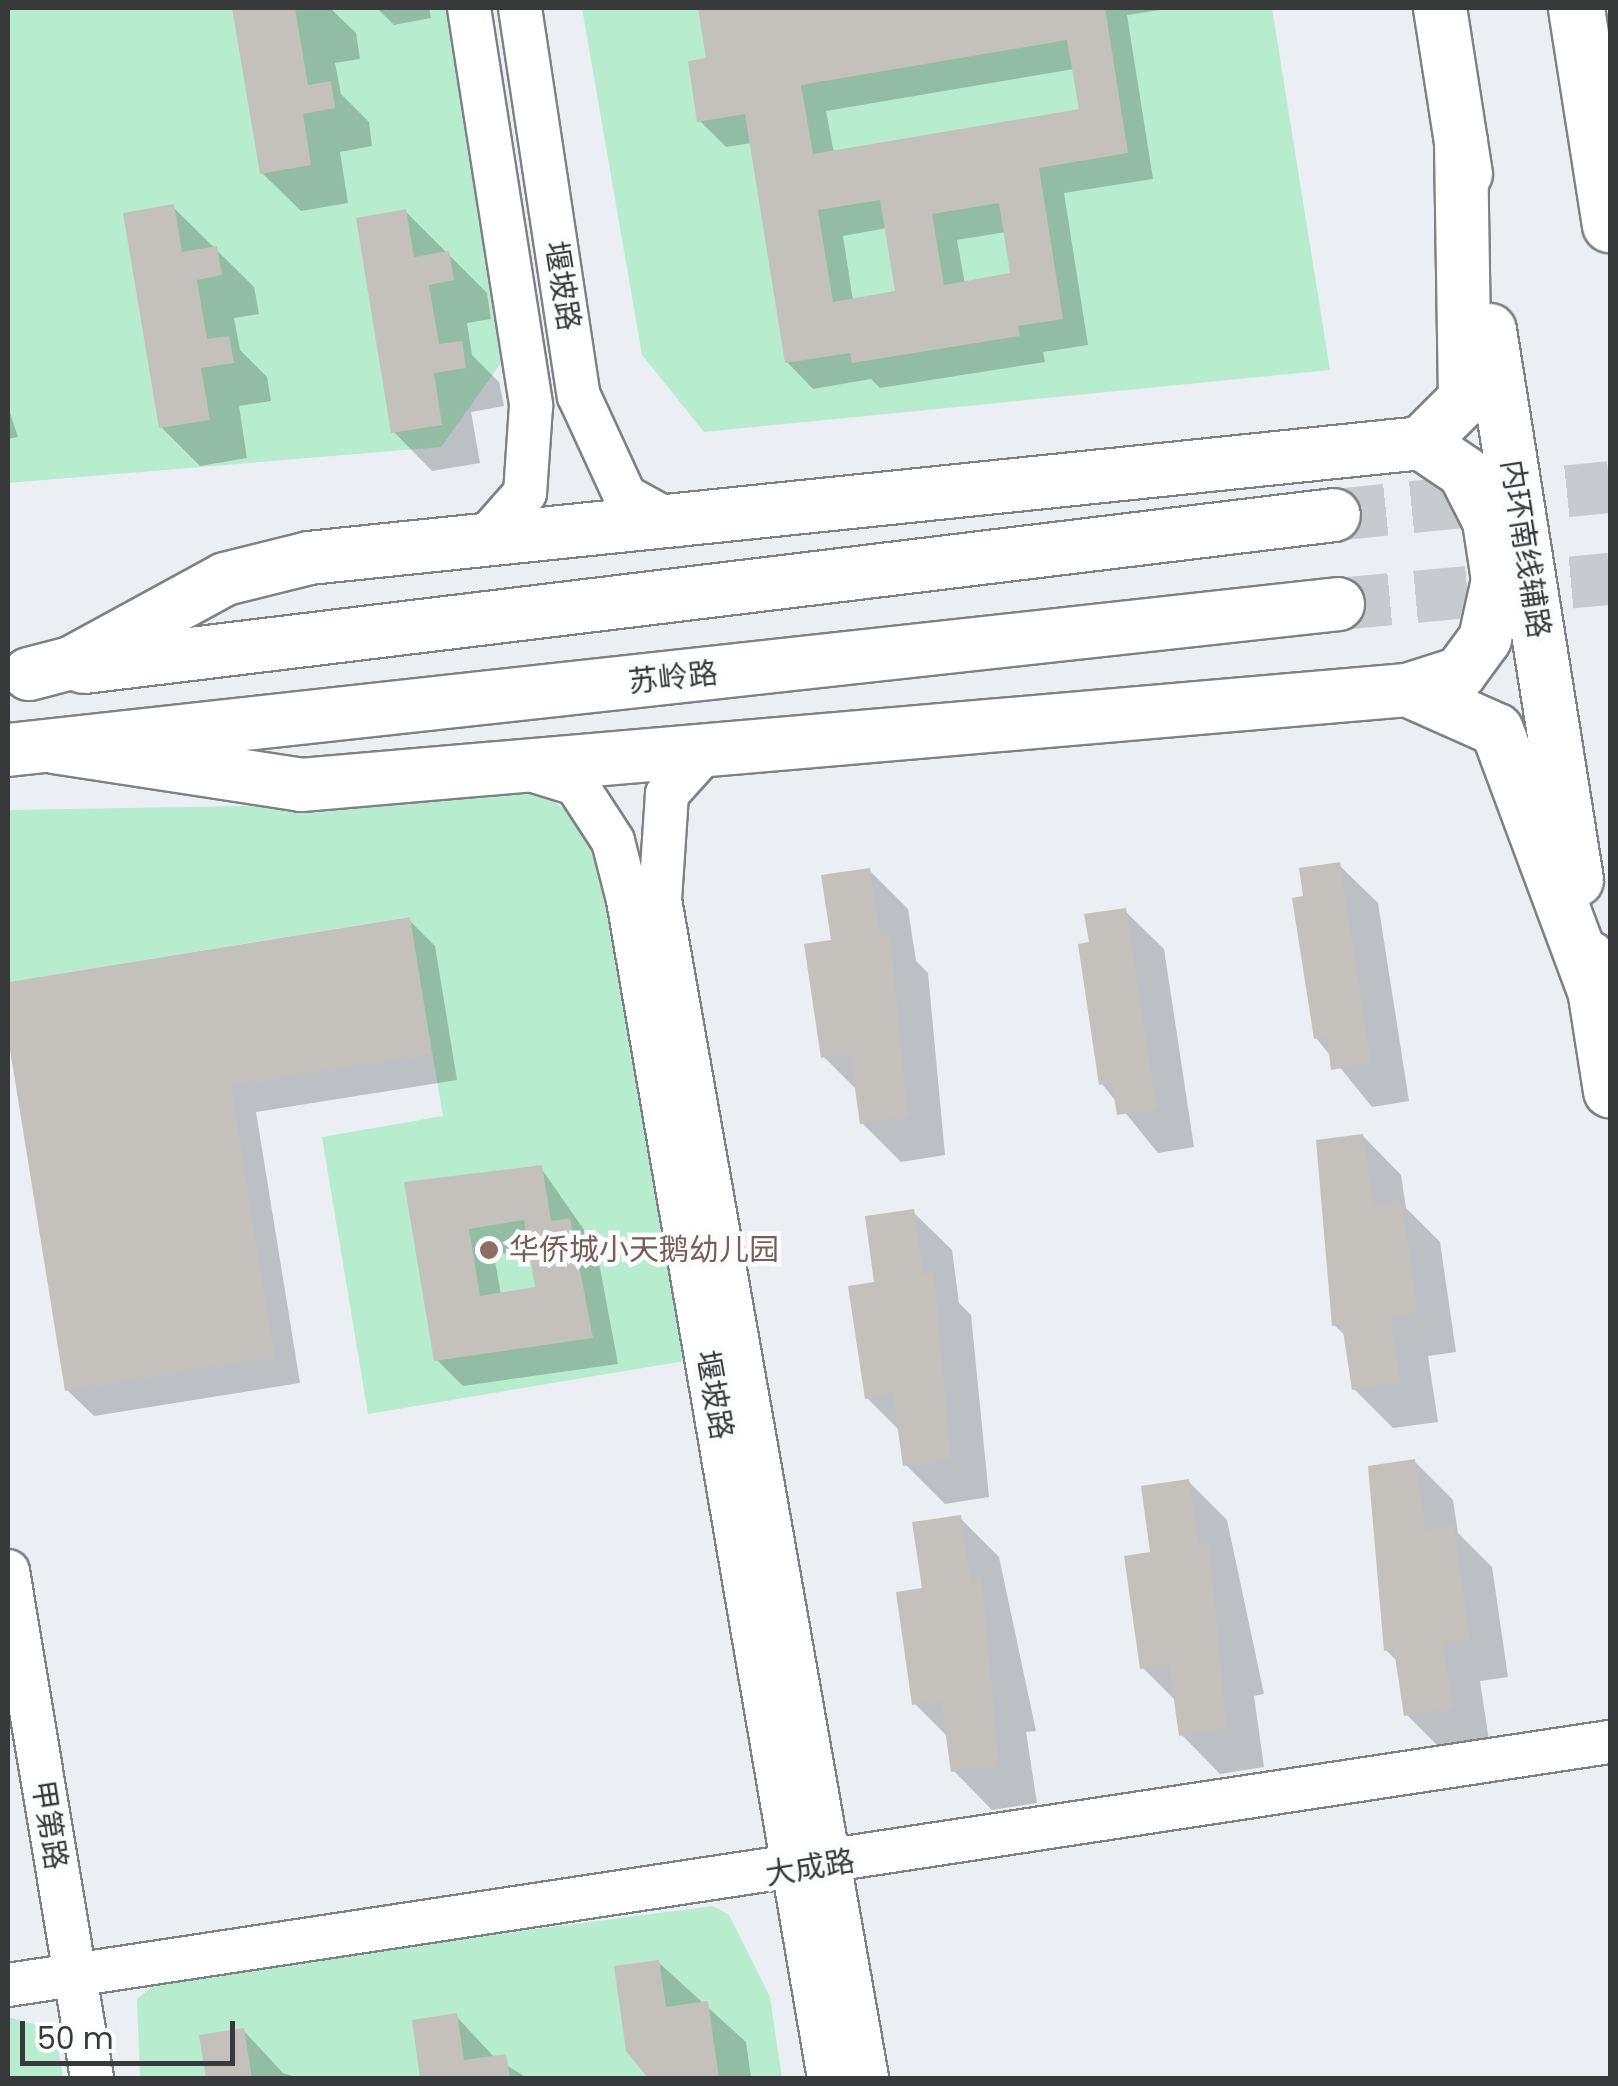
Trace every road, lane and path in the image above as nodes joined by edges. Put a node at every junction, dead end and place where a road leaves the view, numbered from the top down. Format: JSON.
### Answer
{"nodes":[{"id":1,"x":469,"y":8,"type":"edge"},
{"id":2,"x":520,"y":8,"type":"edge"},
{"id":3,"x":1440,"y":8,"type":"edge"},
{"id":4,"x":1576,"y":8,"type":"edge"},
{"id":5,"x":1461,"y":142,"type":"junction"},
{"id":6,"x":1610,"y":224,"type":"edge"},
{"id":7,"x":1422,"y":443,"type":"junction"},
{"id":8,"x":1334,"y":516,"type":"tunnel mouth"},
{"id":9,"x":678,"y":525,"type":"junction"},
{"id":10,"x":481,"y":543,"type":"junction"},
{"id":11,"x":1338,"y":604,"type":"tunnel mouth"},
{"id":12,"x":18,"y":675,"type":"edge"},
{"id":13,"x":1407,"y":690,"type":"junction"},
{"id":14,"x":31,"y":749,"type":"edge"},
{"id":15,"x":706,"y":752,"type":"junction"},
{"id":16,"x":517,"y":766,"type":"junction"},
{"id":17,"x":1595,"y":994,"type":"junction"},
{"id":18,"x":1610,"y":1091,"type":"edge"},
{"id":19,"x":8,"y":1571,"type":"edge"},
{"id":20,"x":1610,"y":1742,"type":"edge"},
{"id":21,"x":814,"y":1868,"type":"junction"},
{"id":22,"x":74,"y":1976,"type":"junction"},
{"id":23,"x":8,"y":1985,"type":"edge"},
{"id":24,"x":92,"y":2078,"type":"edge"},
{"id":25,"x":829,"y":2078,"type":"edge"},
{"id":26,"x":867,"y":2078,"type":"edge"}],
"edges":[{"from":1,"to":10,"type":"street","name":"堰坡路"},
{"from":2,"to":9,"type":"street","name":"堰坡路"},
{"from":3,"to":5,"type":"main road","name":"内环南线辅路"},
{"from":4,"to":6,"type":"highway"},
{"from":5,"to":7,"type":"main road"},
{"from":5,"to":17,"type":"main road","name":"内环南线辅路"},
{"from":7,"to":9,"type":"main road"},
{"from":7,"to":13,"type":"main road"},
{"from":8,"to":12,"type":"main road"},
{"from":9,"to":10,"type":"main road"},
{"from":10,"to":12,"type":"main road"},
{"from":11,"to":14,"type":"main road","name":"苏岭路"},
{"from":13,"to":15,"type":"main road"},
{"from":13,"to":17,"type":"main road"},
{"from":14,"to":16,"type":"main road"},
{"from":15,"to":16,"type":"main road"},
{"from":15,"to":21,"type":"street","name":"堰坡路"},
{"from":16,"to":21,"type":"street","name":"堰坡路"},
{"from":17,"to":18,"type":"main road","name":"内环南线辅路"},
{"from":19,"to":22,"type":"street","name":"甲第路"},
{"from":20,"to":21,"type":"street","name":"大成路"},
{"from":21,"to":22,"type":"street","name":"大成路"},
{"from":21,"to":25,"type":"street","name":"堰坡路"},
{"from":21,"to":26,"type":"street","name":"堰坡路"},
{"from":22,"to":23,"type":"street","name":"大成路"},
{"from":22,"to":24,"type":"street","name":"甲第路"}]}
